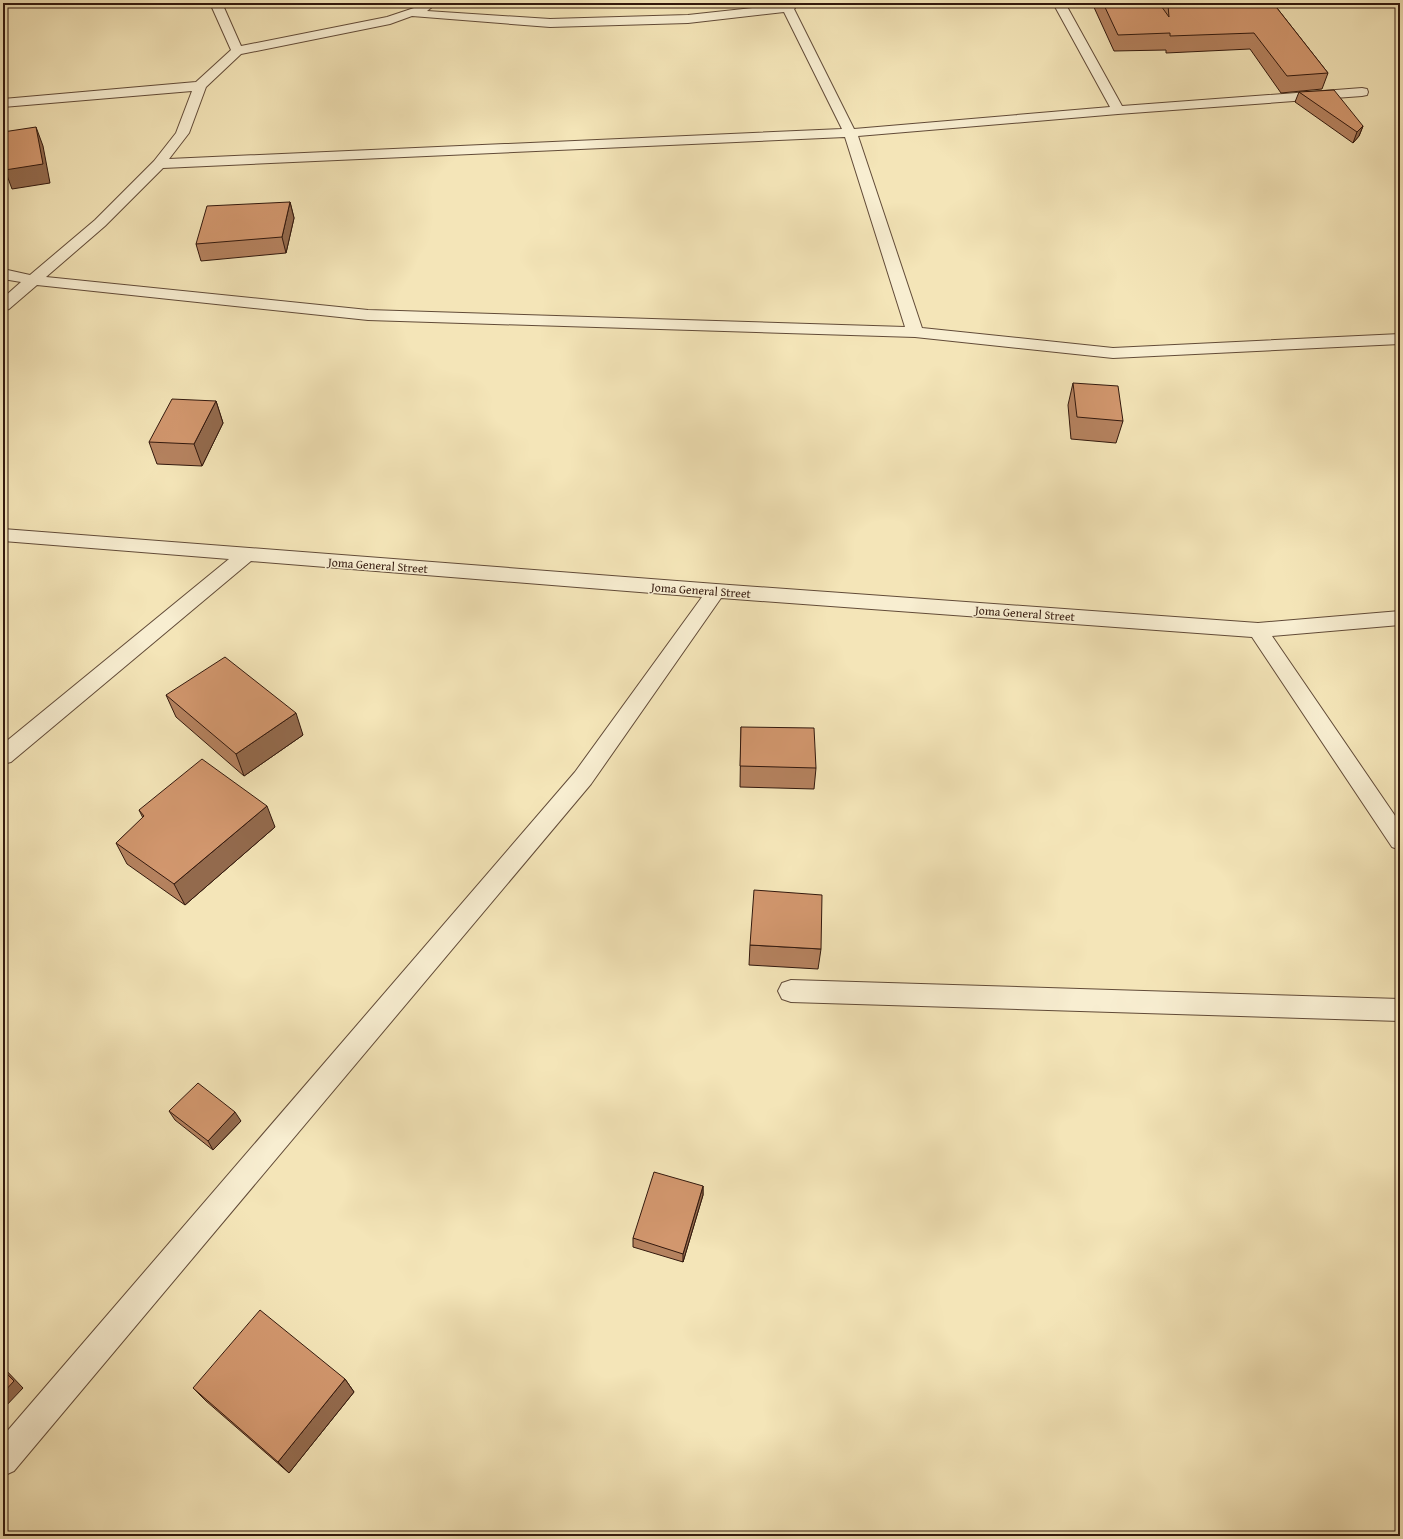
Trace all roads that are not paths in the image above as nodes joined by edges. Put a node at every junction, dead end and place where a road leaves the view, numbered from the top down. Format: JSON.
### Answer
{"nodes":[{"id":1,"x":216,"y":3,"type":"edge"},
{"id":2,"x":436,"y":3,"type":"edge"},
{"id":3,"x":1059,"y":3,"type":"edge"},
{"id":4,"x":787,"y":5,"type":"edge"},
{"id":5,"x":413,"y":13,"type":"junction"},
{"id":6,"x":237,"y":51,"type":"junction"},
{"id":7,"x":200,"y":86,"type":"junction"},
{"id":8,"x":1362,"y":92,"type":"dead end"},
{"id":9,"x":3,"y":103,"type":"edge"},
{"id":10,"x":1118,"y":110,"type":"junction"},
{"id":11,"x":850,"y":133,"type":"junction"},
{"id":12,"x":159,"y":164,"type":"junction"},
{"id":13,"x":3,"y":274,"type":"edge"},
{"id":14,"x":31,"y":280,"type":"junction"},
{"id":15,"x":3,"y":306,"type":"edge"},
{"id":16,"x":915,"y":332,"type":"junction"},
{"id":17,"x":1400,"y":339,"type":"edge"},
{"id":18,"x":3,"y":535,"type":"edge"},
{"id":19,"x":246,"y":555,"type":"junction"},
{"id":20,"x":716,"y":591,"type":"junction"},
{"id":21,"x":1400,"y":618,"type":"edge"},
{"id":22,"x":1258,"y":630,"type":"junction"},
{"id":23,"x":3,"y":756,"type":"edge"},
{"id":24,"x":1400,"y":841,"type":"edge"},
{"id":25,"x":791,"y":991,"type":"dead end"},
{"id":26,"x":1400,"y":1010,"type":"edge"},
{"id":27,"x":3,"y":1460,"type":"edge"}],
"edges":[{"from":1,"to":6,"type":"street"},
{"from":2,"to":5,"type":"street"},
{"from":3,"to":10,"type":"street"},
{"from":4,"to":5,"type":"street"},
{"from":4,"to":11,"type":"street"},
{"from":5,"to":6,"type":"street"},
{"from":6,"to":7,"type":"street"},
{"from":7,"to":9,"type":"street"},
{"from":7,"to":12,"type":"street"},
{"from":8,"to":10,"type":"street"},
{"from":10,"to":11,"type":"street"},
{"from":11,"to":12,"type":"street"},
{"from":11,"to":16,"type":"street"},
{"from":12,"to":14,"type":"street"},
{"from":13,"to":14,"type":"street"},
{"from":14,"to":15,"type":"street"},
{"from":14,"to":16,"type":"street"},
{"from":16,"to":17,"type":"street"},
{"from":18,"to":19,"type":"street","name":"Joma General Street"},
{"from":19,"to":20,"type":"street","name":"Joma General Street"},
{"from":19,"to":23,"type":"street"},
{"from":20,"to":22,"type":"street","name":"Joma General Street"},
{"from":20,"to":27,"type":"street"},
{"from":21,"to":22,"type":"street","name":"Joma General Street"},
{"from":22,"to":24,"type":"street"},
{"from":25,"to":26,"type":"street"}]}
